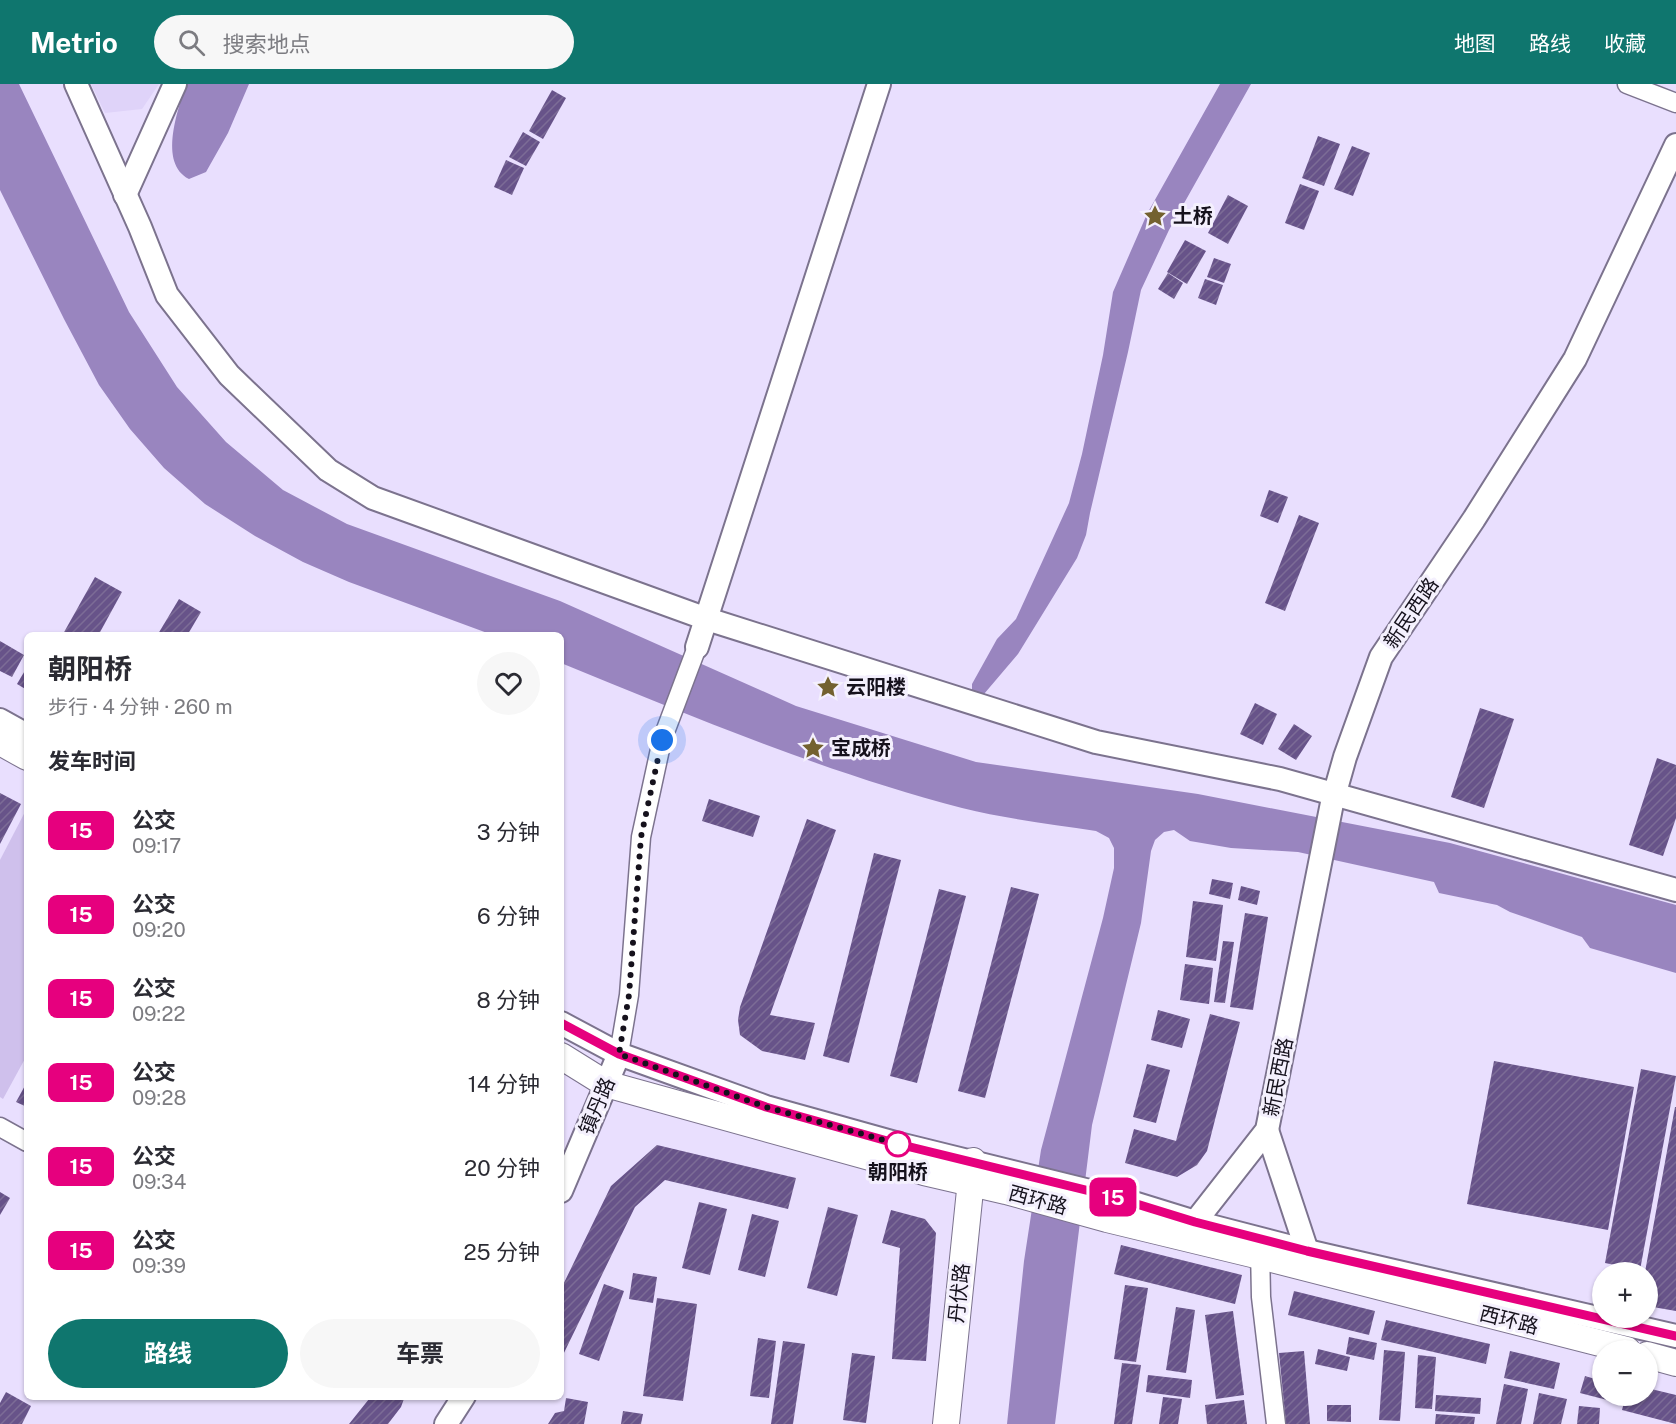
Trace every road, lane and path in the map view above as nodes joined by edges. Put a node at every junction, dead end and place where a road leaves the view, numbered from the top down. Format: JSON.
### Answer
{"nodes":[{"id":1,"x":75,"y":84,"type":"edge"},
{"id":2,"x":175,"y":84,"type":"edge"},
{"id":3,"x":879,"y":84,"type":"edge"},
{"id":4,"x":1627,"y":84,"type":"edge"},
{"id":5,"x":1676,"y":103,"type":"edge"},
{"id":6,"x":1676,"y":145,"type":"edge"},
{"id":7,"x":125,"y":195,"type":"junction"},
{"id":8,"x":707,"y":619,"type":"junction"},
{"id":9,"x":697,"y":647,"type":"joint"},
{"id":10,"x":0,"y":720,"type":"edge"},
{"id":11,"x":24,"y":733,"type":"edge"},
{"id":12,"x":0,"y":742,"type":"edge"},
{"id":13,"x":24,"y":755,"type":"edge"},
{"id":14,"x":1333,"y":799,"type":"junction"},
{"id":15,"x":1676,"y":890,"type":"edge"},
{"id":16,"x":564,"y":1025,"type":"edge"},
{"id":17,"x":619,"y":1054,"type":"junction"},
{"id":18,"x":564,"y":1058,"type":"edge"},
{"id":19,"x":606,"y":1083,"type":"junction"},
{"id":20,"x":0,"y":1127,"type":"edge"},
{"id":21,"x":1267,"y":1130,"type":"junction"},
{"id":22,"x":24,"y":1140,"type":"edge"},
{"id":23,"x":972,"y":1172,"type":"junction"},
{"id":24,"x":564,"y":1184,"type":"edge"},
{"id":25,"x":1111,"y":1208,"type":"junction"},
{"id":26,"x":1195,"y":1222,"type":"junction"},
{"id":27,"x":1260,"y":1247,"type":"junction"},
{"id":28,"x":1307,"y":1251,"type":"junction"},
{"id":29,"x":1676,"y":1336,"type":"edge"},
{"id":30,"x":1592,"y":1340,"type":"edge"},
{"id":31,"x":1658,"y":1358,"type":"edge"},
{"id":32,"x":1676,"y":1362,"type":"edge"},
{"id":33,"x":461,"y":1400,"type":"edge"},
{"id":34,"x":446,"y":1424,"type":"edge"},
{"id":35,"x":946,"y":1424,"type":"edge"},
{"id":36,"x":1276,"y":1424,"type":"edge"}],
"edges":[{"from":1,"to":7,"type":"street"},
{"from":2,"to":7,"type":"street"},
{"from":3,"to":8,"type":"street"},
{"from":4,"to":5,"type":"street"},
{"from":6,"to":14,"type":"street","name":"新民西路"},
{"from":7,"to":8,"type":"street"},
{"from":8,"to":9,"type":"street"},
{"from":8,"to":14,"type":"street"},
{"from":9,"to":17,"type":"street"},
{"from":10,"to":11,"type":"street"},
{"from":12,"to":13,"type":"main road"},
{"from":14,"to":15,"type":"street"},
{"from":14,"to":21,"type":"street","name":"新民西路"},
{"from":16,"to":17,"type":"street","name":"西环路"},
{"from":17,"to":19,"type":"street","name":"镇丹路"},
{"from":17,"to":23,"type":"street","name":"西环路"},
{"from":18,"to":19,"type":"main road","name":"西环路"},
{"from":19,"to":23,"type":"main road","name":"西环路"},
{"from":19,"to":24,"type":"street","name":"镇丹路"},
{"from":20,"to":22,"type":"street"},
{"from":21,"to":26,"type":"street","name":"新民西路"},
{"from":21,"to":28,"type":"street","name":"新民西路"},
{"from":23,"to":25,"type":"main road","name":"西环路"},
{"from":23,"to":35,"type":"main road","name":"丹伏路"},
{"from":25,"to":26,"type":"street","name":"西环路"},
{"from":25,"to":27,"type":"main road","name":"西环路"},
{"from":26,"to":27,"type":"street","name":"西环路"},
{"from":27,"to":28,"type":"street","name":"西环路"},
{"from":27,"to":30,"type":"main road","name":"西环路"},
{"from":27,"to":36,"type":"street"},
{"from":28,"to":29,"type":"street","name":"西环路"},
{"from":31,"to":32,"type":"main road"},
{"from":33,"to":34,"type":"street"}]}
